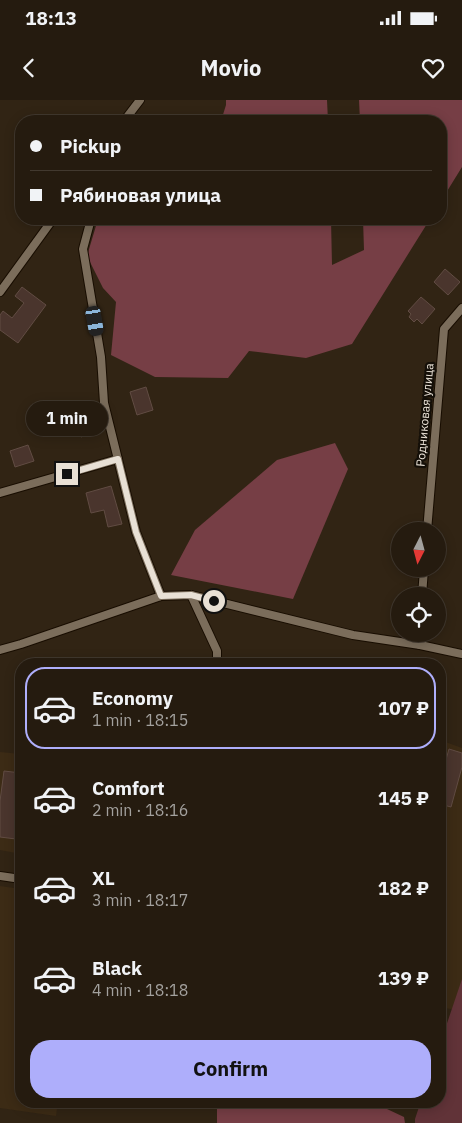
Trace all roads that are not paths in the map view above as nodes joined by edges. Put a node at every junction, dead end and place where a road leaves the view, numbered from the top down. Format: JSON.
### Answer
{"nodes":[{"id":1,"x":140,"y":100,"type":"edge"},
{"id":2,"x":129,"y":115,"type":"edge"},
{"id":3,"x":134,"y":115,"type":"edge"},
{"id":4,"x":49,"y":225,"type":"edge"},
{"id":5,"x":89,"y":225,"type":"edge"},
{"id":6,"x":0,"y":292,"type":"edge"},
{"id":7,"x":462,"y":308,"type":"edge"},
{"id":8,"x":118,"y":459,"type":"junction"},
{"id":9,"x":0,"y":493,"type":"edge"},
{"id":10,"x":428,"y":522,"type":"edge"},
{"id":11,"x":191,"y":595,"type":"junction"},
{"id":12,"x":161,"y":596,"type":"junction"},
{"id":13,"x":420,"y":644,"type":"joint"},
{"id":14,"x":0,"y":650,"type":"edge"},
{"id":15,"x":462,"y":654,"type":"edge"},
{"id":16,"x":217,"y":658,"type":"edge"},
{"id":17,"x":0,"y":876,"type":"edge"},
{"id":18,"x":15,"y":878,"type":"edge"}],
"edges":[{"from":1,"to":2,"type":"street"},
{"from":1,"to":3,"type":"street"},
{"from":4,"to":6,"type":"street"},
{"from":5,"to":8,"type":"street"},
{"from":7,"to":10,"type":"street","name":"Родниковая улица"},
{"from":8,"to":9,"type":"street"},
{"from":8,"to":12,"type":"street"},
{"from":11,"to":12,"type":"street"},
{"from":11,"to":13,"type":"street"},
{"from":11,"to":16,"type":"street"},
{"from":12,"to":14,"type":"street"},
{"from":13,"to":15,"type":"street"},
{"from":17,"to":18,"type":"street"}]}
